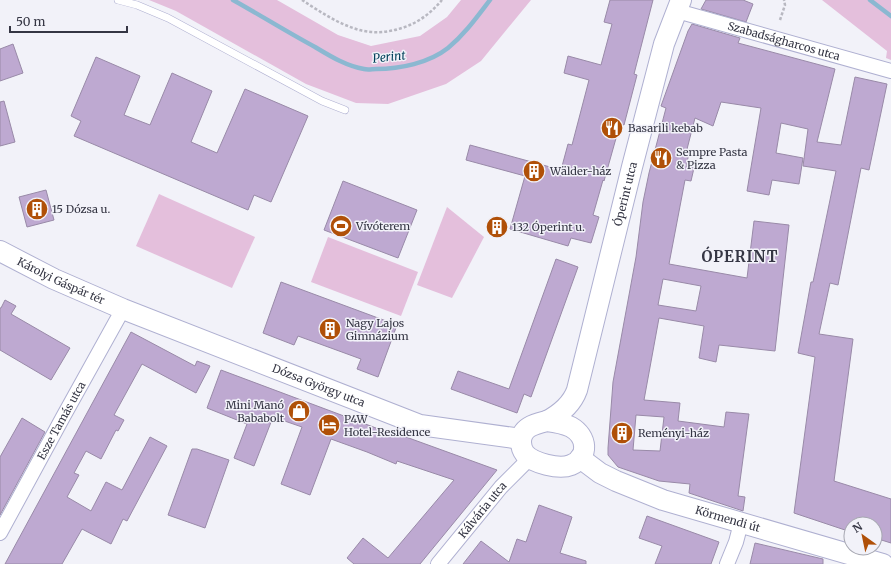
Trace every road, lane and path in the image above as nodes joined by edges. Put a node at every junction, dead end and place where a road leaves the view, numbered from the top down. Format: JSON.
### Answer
{"nodes":[{"id":1,"x":118,"y":0,"type":"edge"},
{"id":2,"x":302,"y":0,"type":"edge"},
{"id":3,"x":442,"y":0,"type":"edge"},
{"id":4,"x":784,"y":0,"type":"edge"},
{"id":5,"x":679,"y":6,"type":"edge"},
{"id":6,"x":780,"y":20,"type":"dead end"},
{"id":7,"x":891,"y":71,"type":"edge"},
{"id":8,"x":346,"y":110,"type":"dead end"},
{"id":9,"x":0,"y":251,"type":"edge"},
{"id":10,"x":123,"y":309,"type":"junction"},
{"id":11,"x":577,"y":390,"type":"junction"},
{"id":12,"x":547,"y":421,"type":"junction"},
{"id":13,"x":581,"y":436,"type":"junction"},
{"id":14,"x":521,"y":439,"type":"junction"},
{"id":15,"x":530,"y":458,"type":"junction"},
{"id":16,"x":580,"y":458,"type":"junction"},
{"id":17,"x":741,"y":523,"type":"junction"},
{"id":18,"x":0,"y":533,"type":"edge"},
{"id":19,"x":438,"y":564,"type":"edge"},
{"id":20,"x":727,"y":564,"type":"edge"},
{"id":21,"x":882,"y":564,"type":"edge"}],
"edges":[{"from":1,"to":8,"type":"lane"},
{"from":2,"to":3,"type":"path"},
{"from":4,"to":6,"type":"path"},
{"from":5,"to":7,"type":"street","name":"Szabadságharcos utca"},
{"from":5,"to":11,"type":"street","name":"Óperint utca"},
{"from":9,"to":10,"type":"street","name":"Károlyi Gáspár tér"},
{"from":10,"to":14,"type":"street","name":"Dózsa György utca"},
{"from":10,"to":18,"type":"street","name":"Esze Tamás utca"},
{"from":11,"to":12,"type":"street","name":"Óperint utca"},
{"from":11,"to":13,"type":"street","name":"Óperint utca"},
{"from":12,"to":13,"type":"street"},
{"from":12,"to":14,"type":"street"},
{"from":13,"to":16,"type":"street"},
{"from":14,"to":15,"type":"street"},
{"from":15,"to":16,"type":"street"},
{"from":15,"to":19,"type":"street","name":"Kálvária utca"},
{"from":16,"to":17,"type":"street","name":"Körmendi út"},
{"from":17,"to":20,"type":"street"},
{"from":17,"to":21,"type":"street","name":"Körmendi út"}]}
